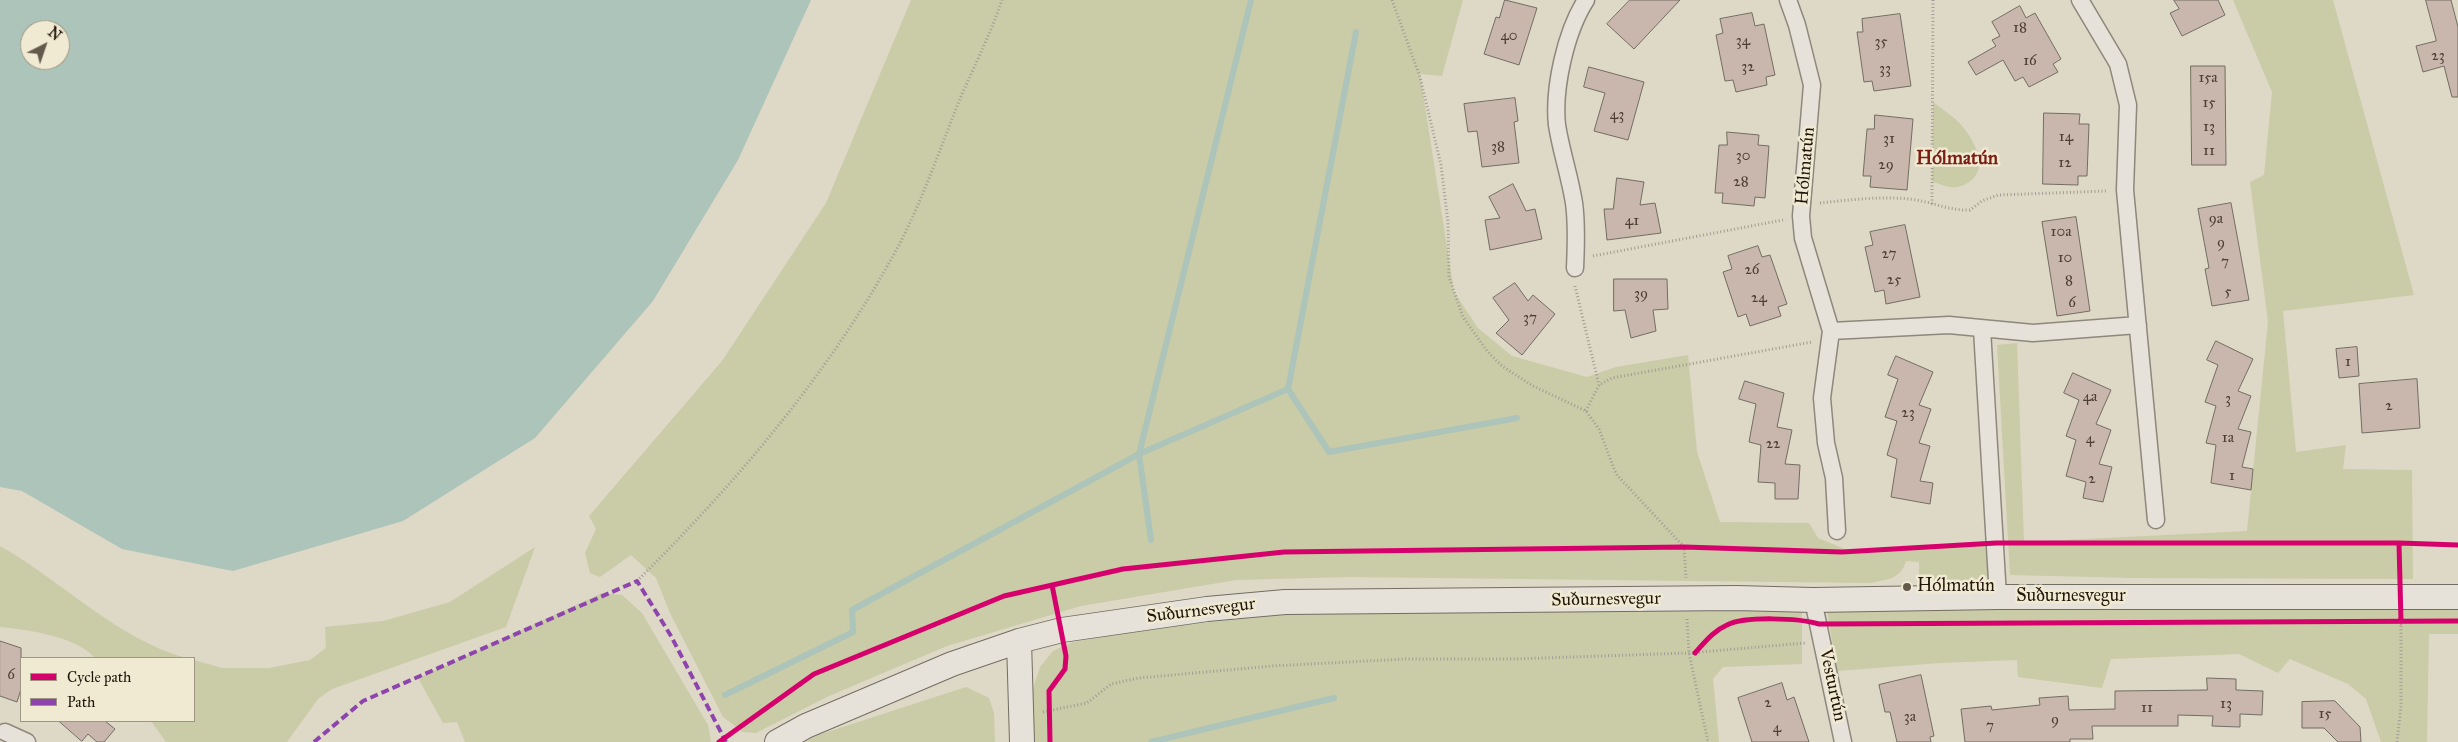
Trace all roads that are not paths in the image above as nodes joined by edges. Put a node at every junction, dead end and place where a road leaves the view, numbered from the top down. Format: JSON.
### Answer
{"nodes":[{"id":1,"x":1586,"y":0,"type":"edge"},
{"id":2,"x":1788,"y":0,"type":"edge"},
{"id":3,"x":2080,"y":0,"type":"edge"},
{"id":4,"x":1575,"y":264,"type":"road end"},
{"id":5,"x":2138,"y":325,"type":"junction"},
{"id":6,"x":1982,"y":329,"type":"junction"},
{"id":7,"x":1830,"y":335,"type":"junction"},
{"id":8,"x":2156,"y":520,"type":"dead end"},
{"id":9,"x":1837,"y":531,"type":"dead end"},
{"id":10,"x":1998,"y":597,"type":"junction"},
{"id":11,"x":2458,"y":597,"type":"edge"},
{"id":12,"x":1813,"y":600,"type":"junction"},
{"id":13,"x":1019,"y":641,"type":"junction"},
{"id":14,"x":5,"y":732,"type":"dead end"},
{"id":15,"x":27,"y":742,"type":"edge"},
{"id":16,"x":777,"y":742,"type":"edge"},
{"id":17,"x":1022,"y":742,"type":"edge"},
{"id":18,"x":1844,"y":742,"type":"edge"}],
"edges":[{"from":1,"to":4,"type":"street"},
{"from":2,"to":7,"type":"street","name":"Hólmatún"},
{"from":3,"to":5,"type":"street"},
{"from":5,"to":6,"type":"street"},
{"from":5,"to":8,"type":"street"},
{"from":6,"to":7,"type":"street"},
{"from":6,"to":10,"type":"street"},
{"from":7,"to":9,"type":"street","name":"Hólmatún"},
{"from":10,"to":11,"type":"street","name":"Suðurnesvegur"},
{"from":10,"to":12,"type":"street","name":"Suðurnesvegur"},
{"from":12,"to":13,"type":"street","name":"Suðurnesvegur"},
{"from":12,"to":18,"type":"street","name":"Vesturtún"},
{"from":13,"to":16,"type":"street","name":"Suðurnesvegur"},
{"from":13,"to":17,"type":"street"},
{"from":14,"to":15,"type":"street"}]}
